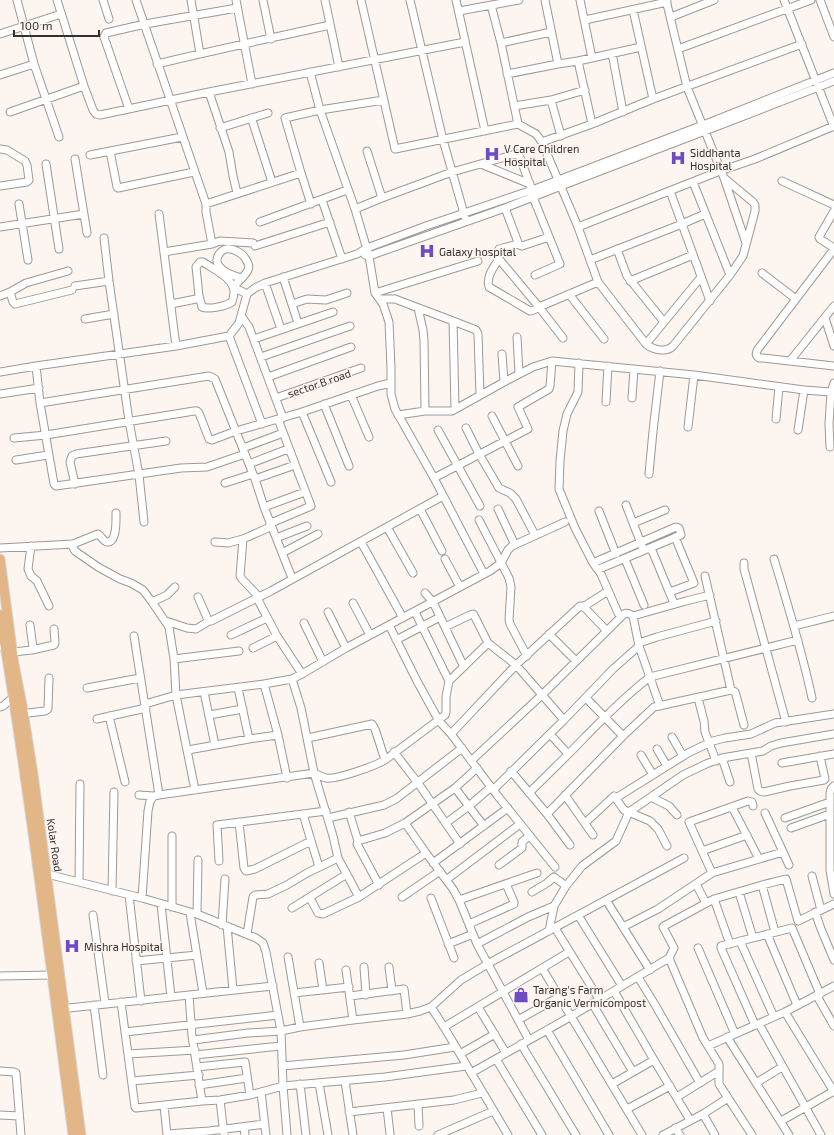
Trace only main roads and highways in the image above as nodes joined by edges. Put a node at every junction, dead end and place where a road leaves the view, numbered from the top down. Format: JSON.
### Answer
{"nodes":[{"id":1,"x":0,"y":559,"type":"edge"},
{"id":2,"x":0,"y":615,"type":"edge"},
{"id":3,"x":6,"y":649,"type":"edge"},
{"id":4,"x":43,"y":873,"type":"junction"},
{"id":5,"x":60,"y":1009,"type":"junction"},
{"id":6,"x":73,"y":1135,"type":"edge"},
{"id":7,"x":81,"y":1135,"type":"edge"}],
"edges":[{"from":1,"to":3,"type":"main road","name":"Kolar Road"},
{"from":2,"to":3,"type":"main road","name":"Kolar Road"},
{"from":3,"to":4,"type":"main road","name":"Kolar Road"},
{"from":4,"to":5,"type":"main road","name":"Kolar Road"},
{"from":4,"to":5,"type":"main road","name":"Kolar Road"},
{"from":5,"to":6,"type":"main road","name":"Kolar Road"},
{"from":5,"to":7,"type":"main road","name":"Kolar Road"}]}
